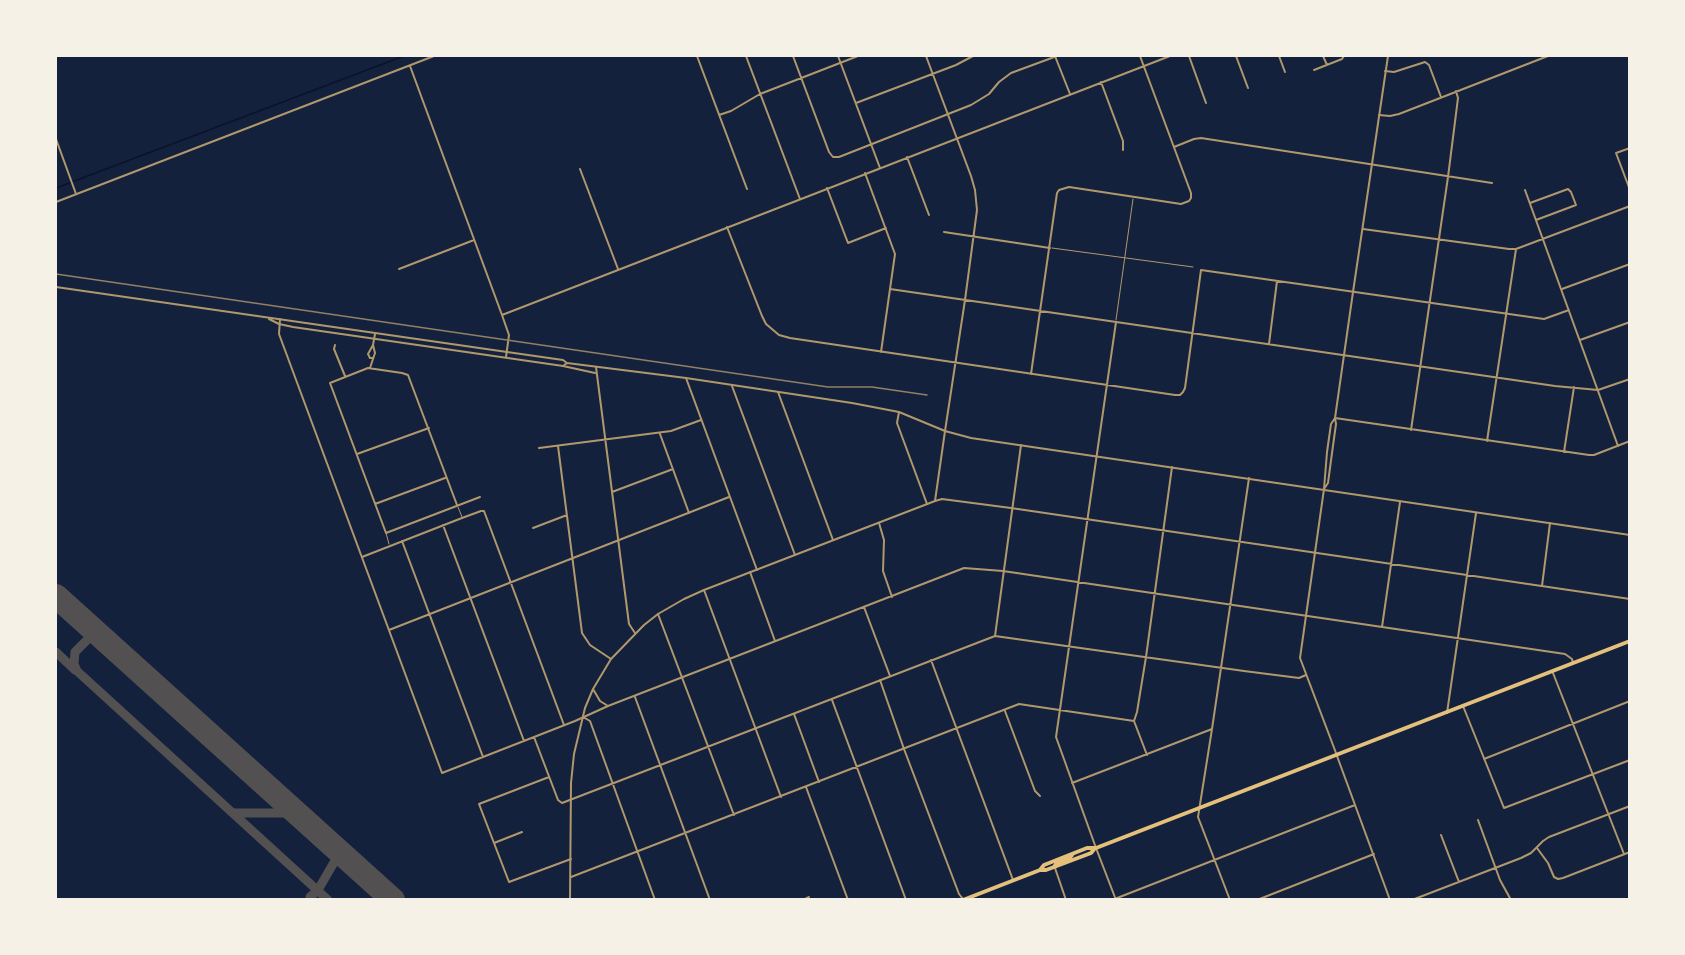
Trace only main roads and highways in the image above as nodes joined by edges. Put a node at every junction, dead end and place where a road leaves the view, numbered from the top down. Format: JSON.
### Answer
{"nodes":[{"id":1,"x":1629,"y":641,"type":"edge"},
{"id":2,"x":1095,"y":848,"type":"junction"},
{"id":3,"x":1073,"y":854,"type":"junction"},
{"id":4,"x":1054,"y":867,"type":"junction"},
{"id":5,"x":1040,"y":870,"type":"junction"},
{"id":6,"x":963,"y":899,"type":"edge"}],
"edges":[{"from":1,"to":2,"type":"highway"},
{"from":2,"to":3,"type":"highway"},
{"from":2,"to":4,"type":"highway"},
{"from":3,"to":4,"type":"highway"},
{"from":3,"to":5,"type":"highway"},
{"from":4,"to":5,"type":"highway"},
{"from":5,"to":6,"type":"highway"}]}
